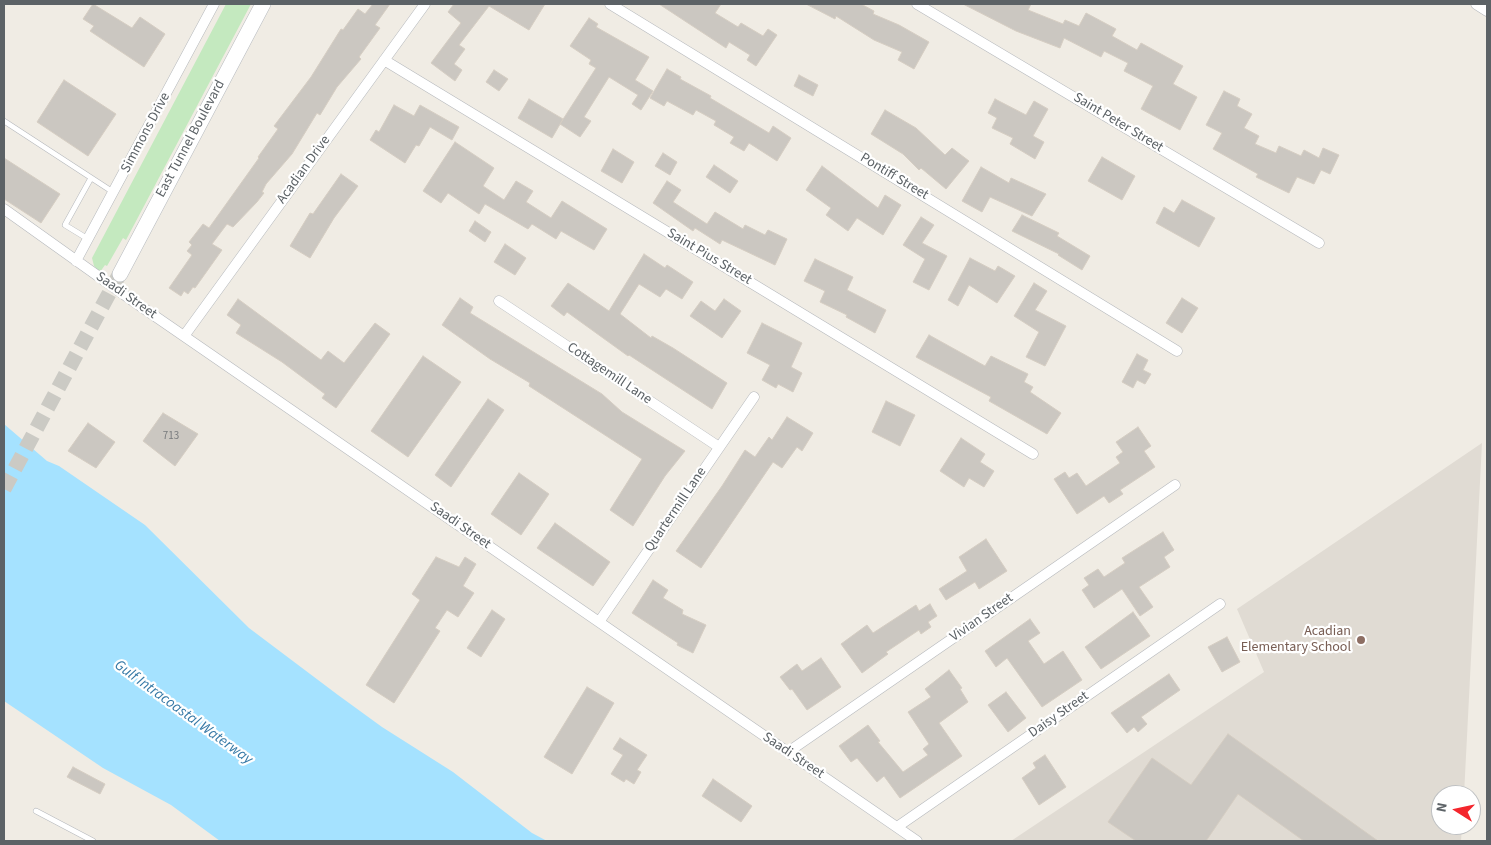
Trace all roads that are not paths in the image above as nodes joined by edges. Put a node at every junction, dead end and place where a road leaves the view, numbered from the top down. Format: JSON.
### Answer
{"nodes":[{"id":1,"x":214,"y":4,"type":"edge"},
{"id":2,"x":263,"y":4,"type":"edge"},
{"id":3,"x":425,"y":4,"type":"edge"},
{"id":4,"x":610,"y":4,"type":"edge"},
{"id":5,"x":917,"y":4,"type":"edge"},
{"id":6,"x":1476,"y":4,"type":"edge"},
{"id":7,"x":1487,"y":11,"type":"edge"},
{"id":8,"x":384,"y":60,"type":"junction"},
{"id":9,"x":4,"y":121,"type":"edge"},
{"id":10,"x":91,"y":178,"type":"junction"},
{"id":11,"x":114,"y":192,"type":"junction"},
{"id":12,"x":4,"y":209,"type":"edge"},
{"id":13,"x":88,"y":239,"type":"junction"},
{"id":14,"x":1319,"y":243,"type":"dead end"},
{"id":15,"x":76,"y":261,"type":"junction"},
{"id":16,"x":120,"y":274,"type":"tunnel mouth"},
{"id":17,"x":499,"y":301,"type":"dead end"},
{"id":18,"x":184,"y":336,"type":"junction"},
{"id":19,"x":1177,"y":351,"type":"dead end"},
{"id":20,"x":754,"y":397,"type":"dead end"},
{"id":21,"x":719,"y":447,"type":"junction"},
{"id":22,"x":1033,"y":454,"type":"dead end"},
{"id":23,"x":1175,"y":485,"type":"dead end"},
{"id":24,"x":1220,"y":604,"type":"dead end"},
{"id":25,"x":599,"y":622,"type":"junction"},
{"id":26,"x":788,"y":752,"type":"junction"},
{"id":27,"x":36,"y":811,"type":"dead end"},
{"id":28,"x":897,"y":827,"type":"junction"},
{"id":29,"x":93,"y":841,"type":"edge"},
{"id":30,"x":917,"y":841,"type":"edge"}],
"edges":[{"from":1,"to":11,"type":"street","name":"Simmons Drive"},
{"from":2,"to":16,"type":"main road","name":"East Tunnel Boulevard"},
{"from":3,"to":8,"type":"street","name":"Acadian Drive"},
{"from":4,"to":19,"type":"street","name":"Pontiff Street"},
{"from":5,"to":14,"type":"street","name":"Saint Peter Street"},
{"from":6,"to":7,"type":"street"},
{"from":8,"to":18,"type":"street","name":"Acadian Drive"},
{"from":8,"to":22,"type":"street","name":"Saint Pius Street"},
{"from":9,"to":10,"type":"lane"},
{"from":10,"to":11,"type":"lane"},
{"from":10,"to":13,"type":"lane"},
{"from":11,"to":13,"type":"street","name":"Simmons Drive"},
{"from":12,"to":15,"type":"street","name":"Saadi Street"},
{"from":13,"to":15,"type":"street","name":"Simmons Drive"},
{"from":15,"to":18,"type":"street","name":"Saadi Street"},
{"from":17,"to":21,"type":"street","name":"Cottagemill Lane"},
{"from":18,"to":25,"type":"street","name":"Saadi Street"},
{"from":20,"to":21,"type":"street","name":"Quartermill Lane"},
{"from":21,"to":25,"type":"street","name":"Quartermill Lane"},
{"from":23,"to":26,"type":"street","name":"Vivian Street"},
{"from":24,"to":28,"type":"street","name":"Daisy Street"},
{"from":25,"to":26,"type":"street","name":"Saadi Street"},
{"from":26,"to":28,"type":"street","name":"Saadi Street"},
{"from":27,"to":29,"type":"lane"},
{"from":28,"to":30,"type":"street","name":"Saadi Street"}]}
